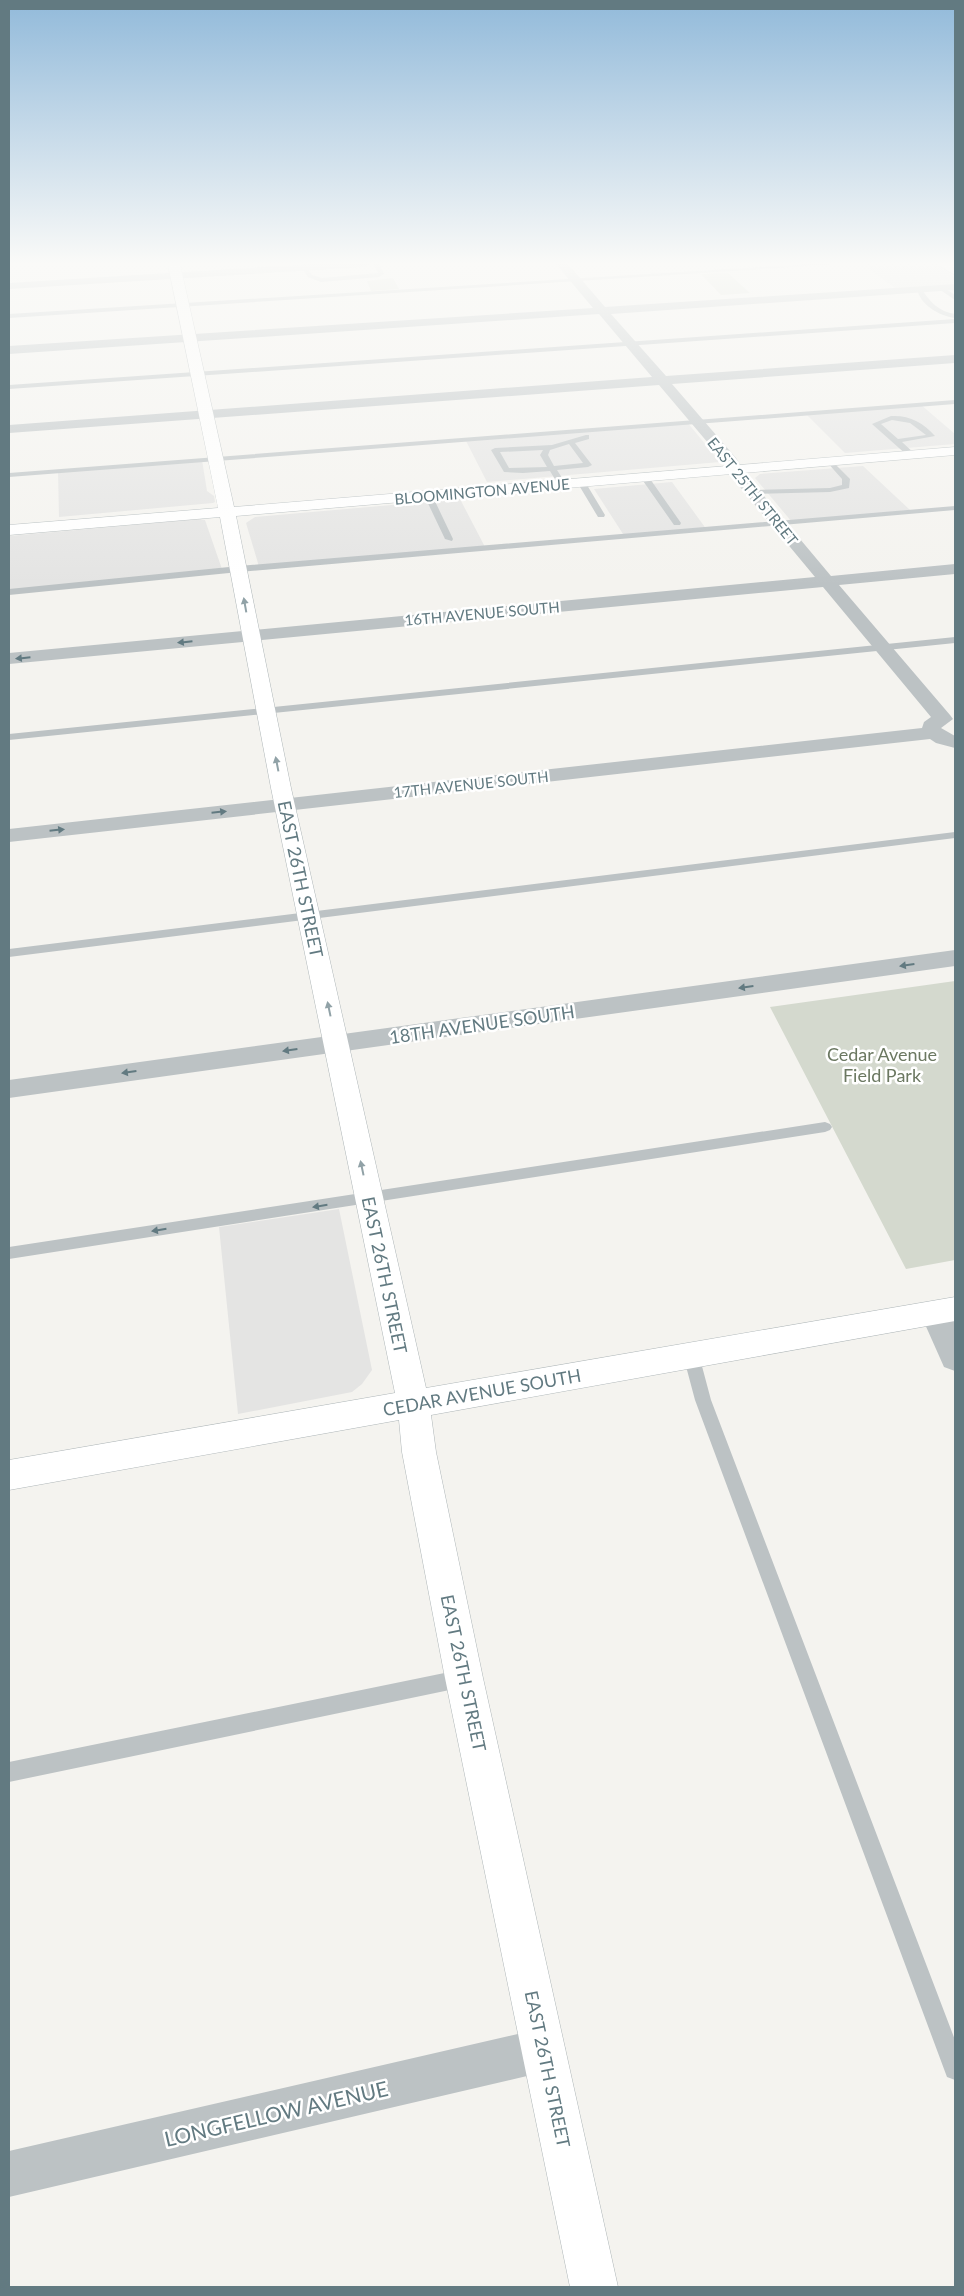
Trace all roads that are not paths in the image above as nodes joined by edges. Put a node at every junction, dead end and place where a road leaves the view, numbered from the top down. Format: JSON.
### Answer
{"nodes":[{"id":1,"x":237,"y":371,"type":"edge"},
{"id":2,"x":653,"y":371,"type":"edge"},
{"id":3,"x":793,"y":371,"type":"edge"},
{"id":4,"x":196,"y":374,"type":"junction"},
{"id":5,"x":662,"y":381,"type":"junction"},
{"id":6,"x":9,"y":387,"type":"edge"},
{"id":7,"x":955,"y":402,"type":"edge"},
{"id":8,"x":205,"y":414,"type":"junction"},
{"id":9,"x":699,"y":424,"type":"junction"},
{"id":10,"x":9,"y":429,"type":"edge"},
{"id":11,"x":570,"y":441,"type":"junction"},
{"id":12,"x":898,"y":441,"type":"junction"},
{"id":13,"x":552,"y":447,"type":"junction"},
{"id":14,"x":955,"y":451,"type":"edge"},
{"id":15,"x":912,"y":454,"type":"junction"},
{"id":16,"x":215,"y":459,"type":"junction"},
{"id":17,"x":830,"y":461,"type":"junction"},
{"id":18,"x":552,"y":469,"type":"junction"},
{"id":19,"x":736,"y":470,"type":"junction"},
{"id":20,"x":9,"y":475,"type":"edge"},
{"id":21,"x":645,"y":478,"type":"junction"},
{"id":22,"x":581,"y":482,"type":"junction"},
{"id":23,"x":562,"y":484,"type":"junction"},
{"id":24,"x":752,"y":492,"type":"junction"},
{"id":25,"x":428,"y":495,"type":"junction"},
{"id":26,"x":955,"y":508,"type":"edge"},
{"id":27,"x":226,"y":512,"type":"junction"},
{"id":28,"x":601,"y":515,"type":"dead end"},
{"id":29,"x":677,"y":522,"type":"dead end"},
{"id":30,"x":779,"y":523,"type":"junction"},
{"id":31,"x":9,"y":530,"type":"edge"},
{"id":32,"x":449,"y":539,"type":"dead end"},
{"id":33,"x":955,"y":569,"type":"edge"},
{"id":34,"x":239,"y":570,"type":"junction"},
{"id":35,"x":826,"y":581,"type":"junction"},
{"id":36,"x":9,"y":592,"type":"edge"},
{"id":37,"x":251,"y":635,"type":"junction"},
{"id":38,"x":955,"y":640,"type":"edge"},
{"id":39,"x":882,"y":648,"type":"junction"},
{"id":40,"x":9,"y":659,"type":"edge"},
{"id":41,"x":266,"y":710,"type":"junction"},
{"id":42,"x":944,"y":724,"type":"edge"},
{"id":43,"x":9,"y":737,"type":"edge"},
{"id":44,"x":955,"y":742,"type":"edge"},
{"id":45,"x":285,"y":804,"type":"junction"},
{"id":46,"x":955,"y":835,"type":"edge"},
{"id":47,"x":9,"y":836,"type":"edge"},
{"id":48,"x":309,"y":916,"type":"junction"},
{"id":49,"x":9,"y":953,"type":"edge"},
{"id":50,"x":955,"y":958,"type":"edge"},
{"id":51,"x":336,"y":1044,"type":"junction"},
{"id":52,"x":9,"y":1089,"type":"edge"},
{"id":53,"x":825,"y":1127,"type":"dead end"},
{"id":54,"x":368,"y":1198,"type":"junction"},
{"id":55,"x":9,"y":1253,"type":"edge"},
{"id":56,"x":945,"y":1311,"type":"edge"},
{"id":57,"x":691,"y":1355,"type":"junction"},
{"id":58,"x":955,"y":1358,"type":"edge"},
{"id":59,"x":413,"y":1404,"type":"junction"},
{"id":60,"x":9,"y":1475,"type":"edge"},
{"id":61,"x":464,"y":1678,"type":"junction"},
{"id":62,"x":9,"y":1772,"type":"edge"},
{"id":63,"x":544,"y":2050,"type":"junction"},
{"id":64,"x":955,"y":2069,"type":"edge"},
{"id":65,"x":9,"y":2174,"type":"edge"},
{"id":66,"x":594,"y":2287,"type":"edge"}],
"edges":[{"from":1,"to":4,"type":"lane"},
{"from":2,"to":5,"type":"street","name":"EAST 25TH STREET"},
{"from":3,"to":5,"type":"street"},
{"from":4,"to":6,"type":"lane"},
{"from":4,"to":8,"type":"street","name":"EAST 26TH STREET"},
{"from":5,"to":8,"type":"street"},
{"from":5,"to":9,"type":"street","name":"EAST 25TH STREET"},
{"from":7,"to":9,"type":"lane"},
{"from":8,"to":10,"type":"street"},
{"from":8,"to":16,"type":"street","name":"EAST 26TH STREET"},
{"from":9,"to":11,"type":"lane"},
{"from":9,"to":16,"type":"lane"},
{"from":9,"to":19,"type":"street","name":"EAST 25TH STREET"},
{"from":11,"to":13,"type":"lane"},
{"from":11,"to":18,"type":"lane"},
{"from":12,"to":12,"type":"lane"},
{"from":12,"to":15,"type":"lane"},
{"from":13,"to":18,"type":"lane"},
{"from":13,"to":18,"type":"lane"},
{"from":14,"to":15,"type":"street","name":"BLOOMINGTON AVENUE"},
{"from":15,"to":17,"type":"street","name":"BLOOMINGTON AVENUE"},
{"from":16,"to":20,"type":"lane"},
{"from":16,"to":27,"type":"street","name":"EAST 26TH STREET"},
{"from":17,"to":19,"type":"street","name":"BLOOMINGTON AVENUE"},
{"from":17,"to":24,"type":"lane"},
{"from":18,"to":23,"type":"lane"},
{"from":19,"to":21,"type":"street","name":"BLOOMINGTON AVENUE"},
{"from":19,"to":24,"type":"street","name":"EAST 25TH STREET"},
{"from":21,"to":22,"type":"street","name":"BLOOMINGTON AVENUE"},
{"from":21,"to":29,"type":"lane"},
{"from":22,"to":23,"type":"street","name":"BLOOMINGTON AVENUE"},
{"from":22,"to":28,"type":"lane"},
{"from":23,"to":25,"type":"street","name":"BLOOMINGTON AVENUE"},
{"from":24,"to":30,"type":"street","name":"EAST 25TH STREET"},
{"from":25,"to":27,"type":"street","name":"BLOOMINGTON AVENUE"},
{"from":25,"to":32,"type":"lane"},
{"from":26,"to":30,"type":"lane"},
{"from":27,"to":31,"type":"street","name":"BLOOMINGTON AVENUE"},
{"from":27,"to":34,"type":"street","name":"EAST 26TH STREET"},
{"from":30,"to":34,"type":"lane"},
{"from":30,"to":35,"type":"street","name":"EAST 25TH STREET"},
{"from":33,"to":35,"type":"street","name":"16TH AVENUE SOUTH"},
{"from":34,"to":36,"type":"lane"},
{"from":37,"to":34,"type":"street","name":"EAST 26TH STREET","one_way":true},
{"from":35,"to":37,"type":"street","name":"16TH AVENUE SOUTH"},
{"from":35,"to":39,"type":"street","name":"EAST 25TH STREET"},
{"from":37,"to":40,"type":"street","name":"16TH AVENUE SOUTH","one_way":true},
{"from":37,"to":41,"type":"street","name":"EAST 26TH STREET"},
{"from":38,"to":39,"type":"lane"},
{"from":39,"to":41,"type":"lane"},
{"from":39,"to":42,"type":"street","name":"EAST 25TH STREET"},
{"from":41,"to":43,"type":"lane"},
{"from":45,"to":41,"type":"street","name":"EAST 26TH STREET","one_way":true},
{"from":42,"to":44,"type":"street"},
{"from":42,"to":45,"type":"street","name":"17TH AVENUE SOUTH"},
{"from":47,"to":45,"type":"street","name":"17TH AVENUE SOUTH","one_way":true},
{"from":45,"to":48,"type":"street","name":"EAST 26TH STREET"},
{"from":46,"to":48,"type":"lane"},
{"from":48,"to":49,"type":"lane"},
{"from":51,"to":48,"type":"street","name":"EAST 26TH STREET","one_way":true},
{"from":50,"to":51,"type":"street","name":"18TH AVENUE SOUTH","one_way":true},
{"from":51,"to":52,"type":"street","name":"18TH AVENUE SOUTH","one_way":true},
{"from":54,"to":51,"type":"street","name":"EAST 26TH STREET","one_way":true},
{"from":53,"to":54,"type":"lane"},
{"from":54,"to":55,"type":"lane","one_way":true},
{"from":54,"to":59,"type":"street","name":"EAST 26TH STREET"},
{"from":56,"to":57,"type":"street","name":"CEDAR AVENUE SOUTH"},
{"from":56,"to":58,"type":"street"},
{"from":57,"to":59,"type":"street","name":"CEDAR AVENUE SOUTH"},
{"from":57,"to":64,"type":"lane"},
{"from":59,"to":60,"type":"street","name":"CEDAR AVENUE SOUTH"},
{"from":59,"to":61,"type":"street","name":"EAST 26TH STREET"},
{"from":61,"to":62,"type":"lane"},
{"from":61,"to":63,"type":"street","name":"EAST 26TH STREET"},
{"from":63,"to":65,"type":"street","name":"LONGFELLOW AVENUE"},
{"from":63,"to":66,"type":"street","name":"EAST 26TH STREET"}]}
